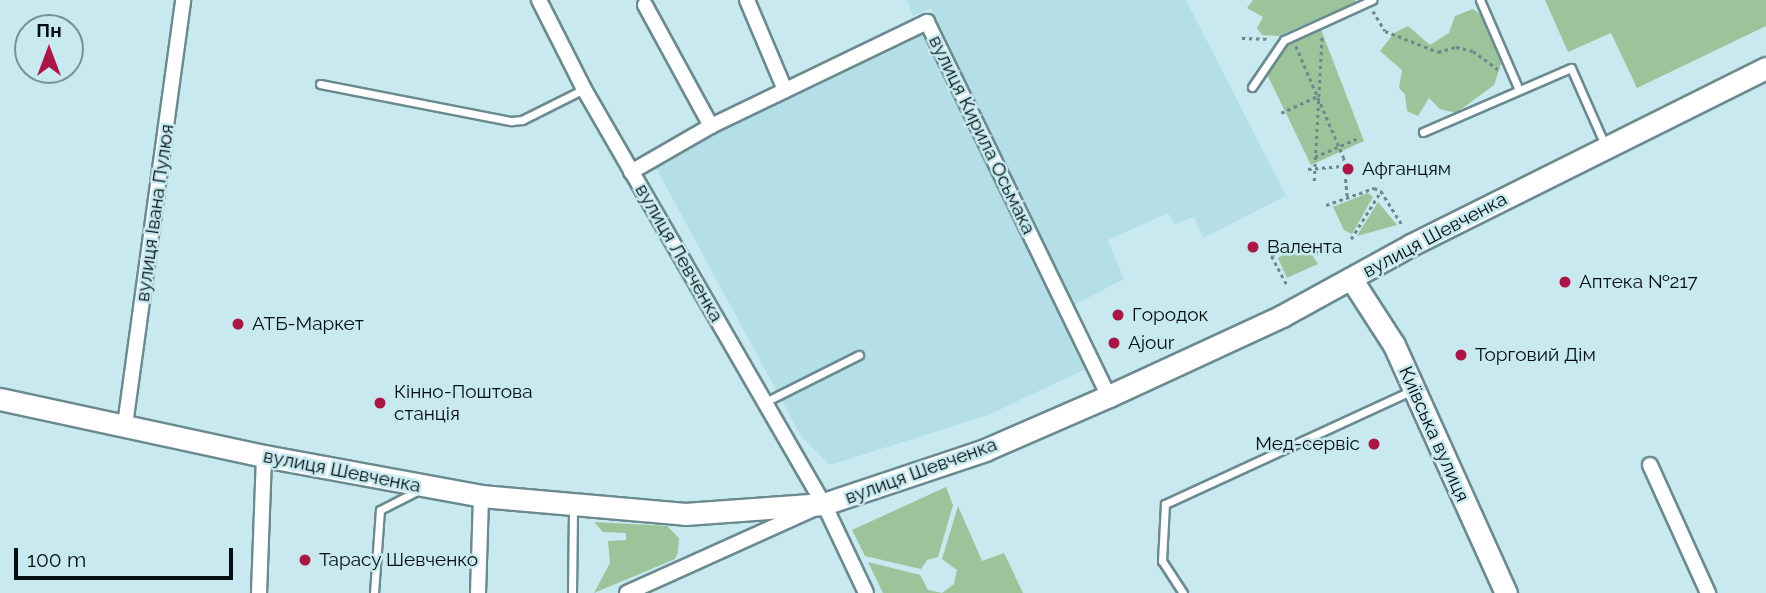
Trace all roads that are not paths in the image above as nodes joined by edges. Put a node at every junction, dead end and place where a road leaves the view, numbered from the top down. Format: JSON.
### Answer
{"nodes":[{"id":1,"x":183,"y":0,"type":"edge"},
{"id":2,"x":538,"y":0,"type":"edge"},
{"id":3,"x":747,"y":0,"type":"edge"},
{"id":4,"x":1480,"y":0,"type":"edge"},
{"id":5,"x":1371,"y":1,"type":"edge"},
{"id":6,"x":645,"y":5,"type":"dead end"},
{"id":7,"x":1766,"y":68,"type":"edge"},
{"id":8,"x":320,"y":84,"type":"dead end"},
{"id":9,"x":1252,"y":87,"type":"dead end"},
{"id":10,"x":584,"y":89,"type":"junction"},
{"id":11,"x":785,"y":90,"type":"junction"},
{"id":12,"x":1519,"y":90,"type":"junction"},
{"id":13,"x":711,"y":126,"type":"junction"},
{"id":14,"x":1423,"y":132,"type":"dead end"},
{"id":15,"x":1605,"y":146,"type":"junction"},
{"id":16,"x":631,"y":172,"type":"junction"},
{"id":17,"x":1352,"y":280,"type":"junction"},
{"id":18,"x":859,"y":355,"type":"dead end"},
{"id":19,"x":1413,"y":390,"type":"junction"},
{"id":20,"x":1109,"y":396,"type":"junction"},
{"id":21,"x":0,"y":399,"type":"edge"},
{"id":22,"x":765,"y":402,"type":"junction"},
{"id":23,"x":125,"y":425,"type":"junction"},
{"id":24,"x":264,"y":456,"type":"junction"},
{"id":25,"x":1650,"y":466,"type":"dead end"},
{"id":26,"x":428,"y":487,"type":"junction"},
{"id":27,"x":481,"y":496,"type":"junction"},
{"id":28,"x":824,"y":504,"type":"junction"},
{"id":29,"x":573,"y":506,"type":"junction"},
{"id":30,"x":259,"y":593,"type":"edge"},
{"id":31,"x":374,"y":593,"type":"edge"},
{"id":32,"x":478,"y":593,"type":"edge"},
{"id":33,"x":572,"y":593,"type":"edge"},
{"id":34,"x":627,"y":593,"type":"edge"},
{"id":35,"x":866,"y":593,"type":"edge"},
{"id":36,"x":1183,"y":593,"type":"edge"},
{"id":37,"x":1506,"y":593,"type":"edge"},
{"id":38,"x":1708,"y":593,"type":"edge"}],
"edges":[{"from":1,"to":23,"type":"street","name":"вулиця Івана Пулюя"},
{"from":2,"to":10,"type":"street","name":"вулиця Левченка"},
{"from":3,"to":11,"type":"street"},
{"from":4,"to":12,"type":"lane"},
{"from":5,"to":9,"type":"lane"},
{"from":6,"to":13,"type":"street"},
{"from":7,"to":15,"type":"main road","name":"вулиця Шевченка"},
{"from":8,"to":10,"type":"lane"},
{"from":10,"to":16,"type":"street","name":"вулиця Левченка"},
{"from":11,"to":13,"type":"street","name":"вулиця Кирила Осьмака"},
{"from":11,"to":20,"type":"street","name":"вулиця Кирила Осьмака"},
{"from":12,"to":14,"type":"lane"},
{"from":12,"to":15,"type":"lane"},
{"from":13,"to":16,"type":"street","name":"вулиця Кирила Осьмака"},
{"from":15,"to":17,"type":"main road","name":"вулиця Шевченка"},
{"from":16,"to":22,"type":"street","name":"вулиця Левченка"},
{"from":17,"to":19,"type":"main road","name":"Київська вулиця"},
{"from":17,"to":20,"type":"main road","name":"вулиця Шевченка"},
{"from":18,"to":22,"type":"lane"},
{"from":19,"to":36,"type":"lane"},
{"from":19,"to":37,"type":"main road","name":"Київська вулиця"},
{"from":20,"to":28,"type":"main road","name":"вулиця Шевченка"},
{"from":21,"to":23,"type":"main road","name":"вулиця Шевченка"},
{"from":22,"to":28,"type":"street","name":"вулиця Левченка"},
{"from":23,"to":24,"type":"main road","name":"вулиця Шевченка"},
{"from":24,"to":26,"type":"main road","name":"вулиця Шевченка"},
{"from":24,"to":30,"type":"street"},
{"from":25,"to":38,"type":"street"},
{"from":26,"to":27,"type":"main road","name":"вулиця Шевченка"},
{"from":26,"to":31,"type":"lane"},
{"from":27,"to":29,"type":"main road","name":"вулиця Шевченка"},
{"from":27,"to":32,"type":"street"},
{"from":28,"to":29,"type":"main road","name":"вулиця Шевченка"},
{"from":28,"to":34,"type":"street"},
{"from":28,"to":35,"type":"street","name":"вулиця Левченка"},
{"from":29,"to":33,"type":"lane"}]}
